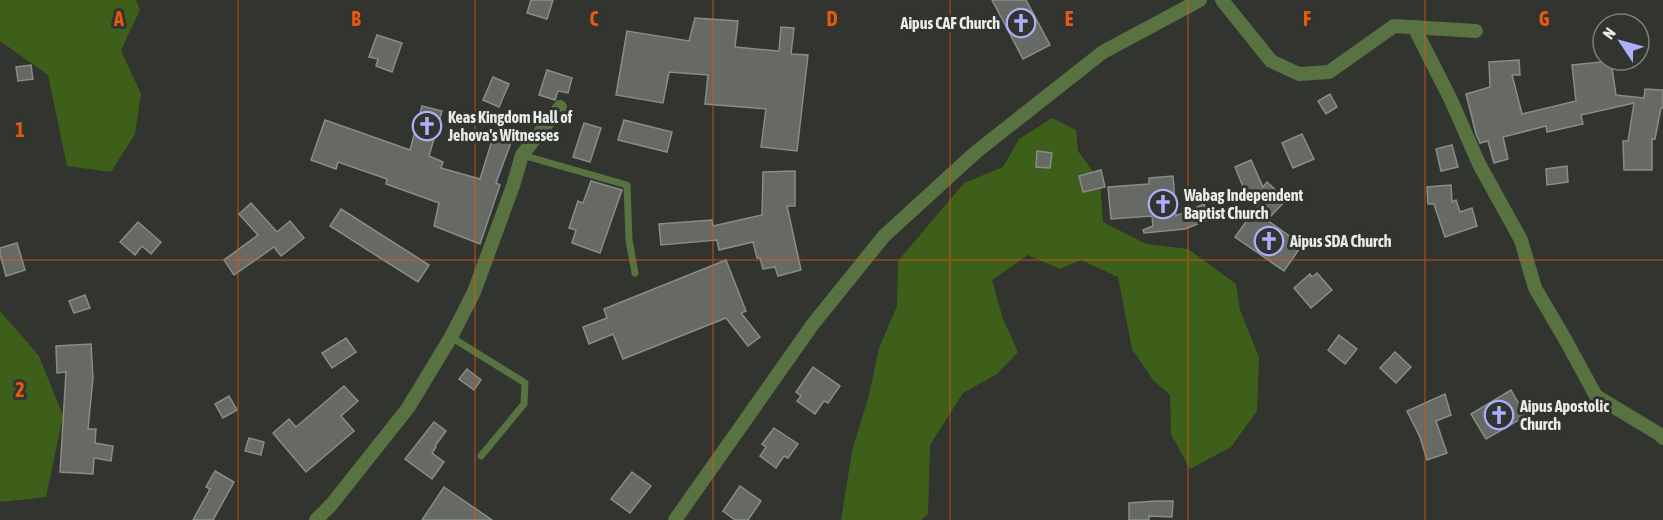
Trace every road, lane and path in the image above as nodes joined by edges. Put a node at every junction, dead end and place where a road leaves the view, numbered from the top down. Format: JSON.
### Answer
{"nodes":[{"id":1,"x":1200,"y":0,"type":"edge"},
{"id":2,"x":1222,"y":0,"type":"edge"},
{"id":3,"x":1414,"y":27,"type":"junction"},
{"id":4,"x":1476,"y":31,"type":"dead end"},
{"id":5,"x":560,"y":107,"type":"dead end"},
{"id":6,"x":522,"y":155,"type":"junction"},
{"id":7,"x":635,"y":273,"type":"dead end"},
{"id":8,"x":451,"y":337,"type":"junction"},
{"id":9,"x":1663,"y":438,"type":"edge"},
{"id":10,"x":481,"y":456,"type":"dead end"},
{"id":11,"x":316,"y":520,"type":"edge"},
{"id":12,"x":675,"y":520,"type":"edge"}],
"edges":[{"from":1,"to":12,"type":"street"},
{"from":2,"to":3,"type":"street"},
{"from":3,"to":4,"type":"street"},
{"from":3,"to":9,"type":"street"},
{"from":5,"to":6,"type":"street"},
{"from":6,"to":7,"type":"lane"},
{"from":6,"to":8,"type":"street"},
{"from":8,"to":10,"type":"lane"},
{"from":8,"to":11,"type":"street"}]}
